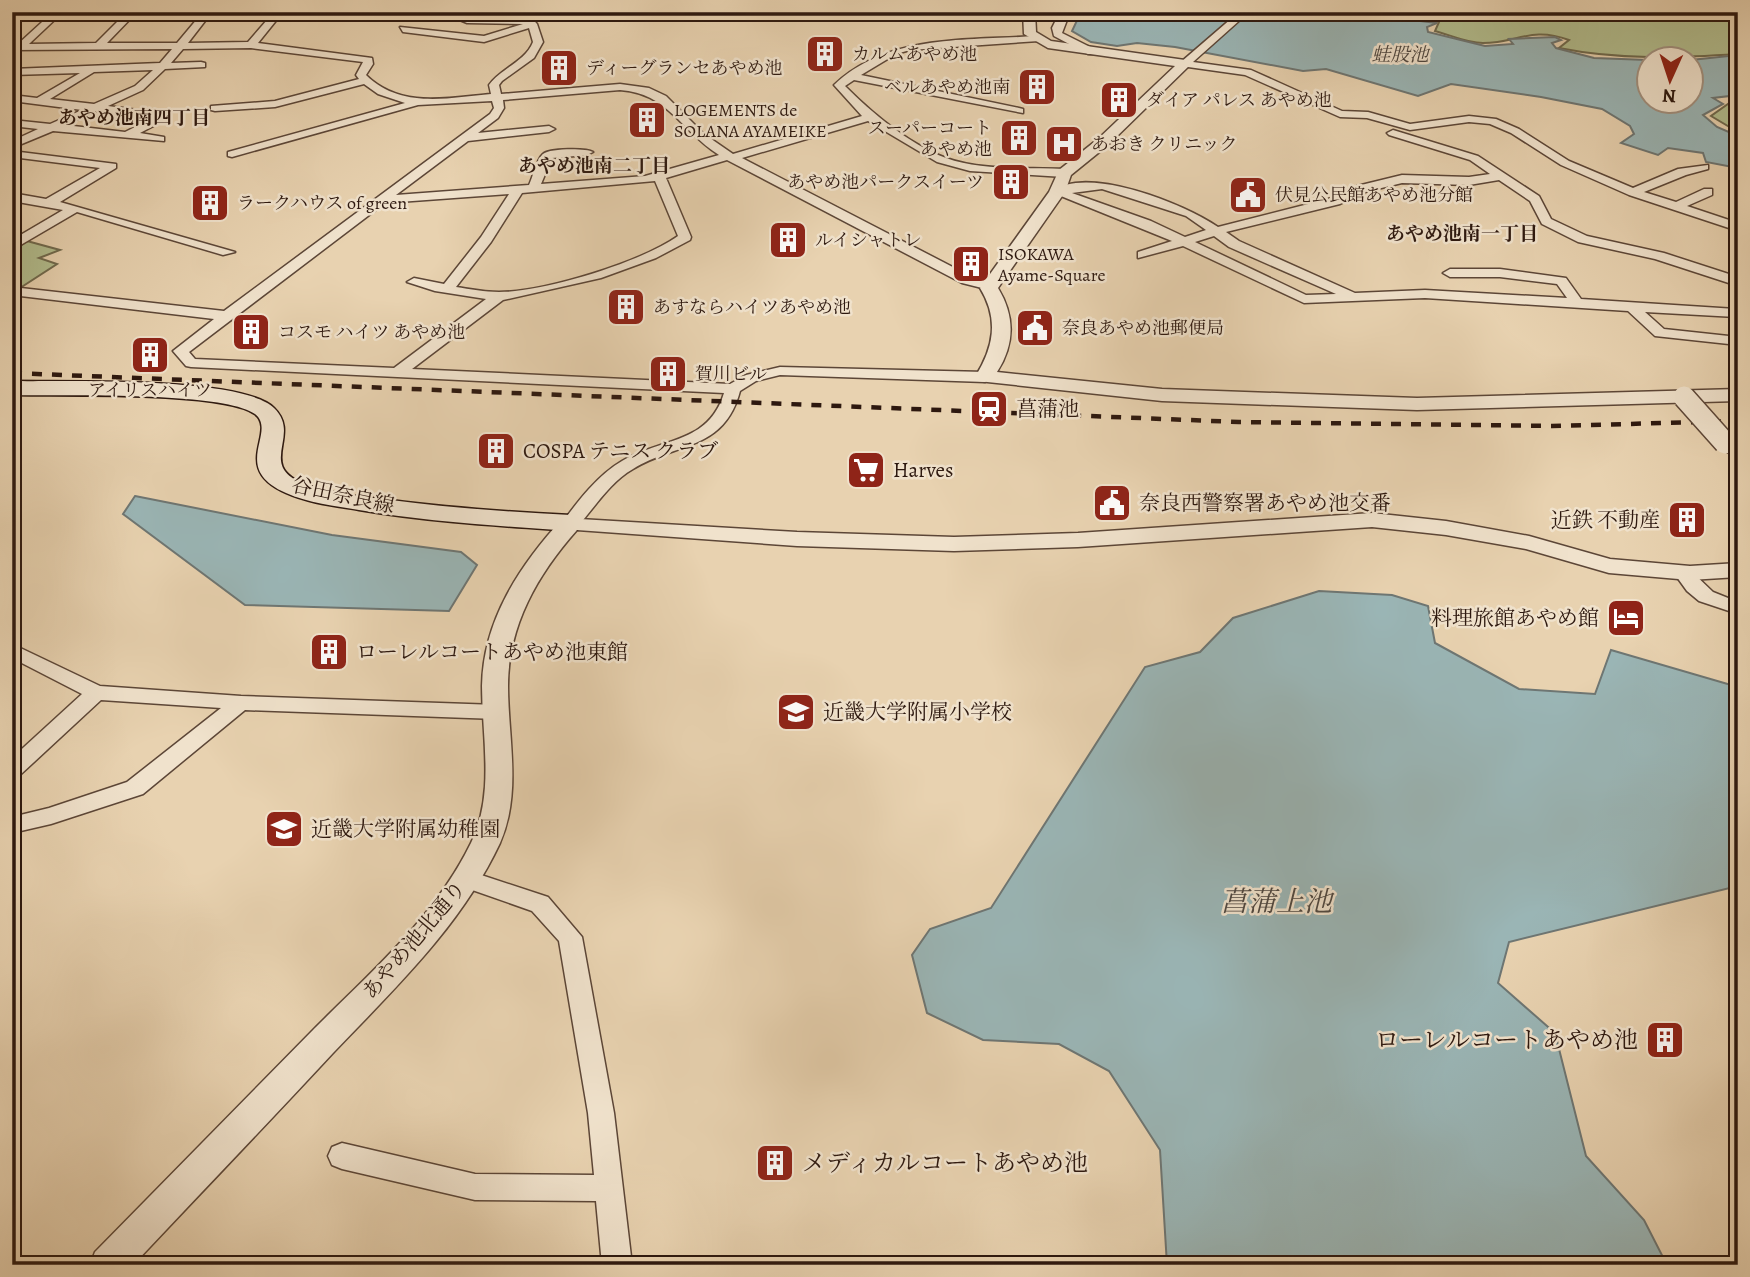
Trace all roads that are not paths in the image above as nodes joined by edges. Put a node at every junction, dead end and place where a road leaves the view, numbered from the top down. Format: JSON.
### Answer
{"nodes":[{"id":1,"x":59,"y":12,"type":"edge"},
{"id":2,"x":133,"y":12,"type":"edge"},
{"id":3,"x":208,"y":12,"type":"edge"},
{"id":4,"x":279,"y":12,"type":"edge"},
{"id":5,"x":445,"y":12,"type":"edge"},
{"id":6,"x":1029,"y":12,"type":"edge"},
{"id":7,"x":1065,"y":12,"type":"edge"},
{"id":8,"x":1245,"y":12,"type":"edge"},
{"id":9,"x":527,"y":19,"type":"edge"},
{"id":10,"x":403,"y":29,"type":"dead end"},
{"id":11,"x":1036,"y":39,"type":"junction"},
{"id":12,"x":183,"y":43,"type":"junction"},
{"id":13,"x":100,"y":45,"type":"junction"},
{"id":14,"x":251,"y":45,"type":"junction"},
{"id":15,"x":17,"y":47,"type":"edge"},
{"id":16,"x":1093,"y":52,"type":"junction"},
{"id":17,"x":12,"y":56,"type":"edge"},
{"id":18,"x":1185,"y":64,"type":"junction"},
{"id":19,"x":201,"y":65,"type":"dead end"},
{"id":20,"x":163,"y":66,"type":"junction"},
{"id":21,"x":90,"y":69,"type":"junction"},
{"id":22,"x":12,"y":72,"type":"edge"},
{"id":23,"x":849,"y":76,"type":"junction"},
{"id":24,"x":365,"y":80,"type":"junction"},
{"id":25,"x":12,"y":98,"type":"edge"},
{"id":26,"x":497,"y":98,"type":"junction"},
{"id":27,"x":38,"y":101,"type":"junction"},
{"id":28,"x":419,"y":103,"type":"junction"},
{"id":29,"x":97,"y":108,"type":"junction"},
{"id":30,"x":215,"y":108,"type":"dead end"},
{"id":31,"x":1019,"y":111,"type":"dead end"},
{"id":32,"x":1340,"y":114,"type":"junction"},
{"id":33,"x":869,"y":117,"type":"junction"},
{"id":34,"x":13,"y":121,"type":"edge"},
{"id":35,"x":54,"y":126,"type":"junction"},
{"id":36,"x":1410,"y":127,"type":"junction"},
{"id":37,"x":549,"y":129,"type":"dead end"},
{"id":38,"x":1386,"y":131,"type":"junction"},
{"id":39,"x":128,"y":135,"type":"junction"},
{"id":40,"x":464,"y":138,"type":"junction"},
{"id":41,"x":160,"y":139,"type":"dead end"},
{"id":42,"x":12,"y":145,"type":"edge"},
{"id":43,"x":587,"y":152,"type":"dead end"},
{"id":44,"x":12,"y":154,"type":"edge"},
{"id":45,"x":232,"y":154,"type":"dead end"},
{"id":46,"x":729,"y":157,"type":"junction"},
{"id":47,"x":1704,"y":167,"type":"dead end"},
{"id":48,"x":1064,"y":173,"type":"junction"},
{"id":49,"x":659,"y":176,"type":"junction"},
{"id":50,"x":1502,"y":176,"type":"junction"},
{"id":51,"x":533,"y":190,"type":"junction"},
{"id":52,"x":517,"y":191,"type":"junction"},
{"id":53,"x":1056,"y":192,"type":"junction"},
{"id":54,"x":1633,"y":192,"type":"junction"},
{"id":55,"x":1708,"y":192,"type":"dead end"},
{"id":56,"x":12,"y":197,"type":"edge"},
{"id":57,"x":380,"y":200,"type":"junction"},
{"id":58,"x":49,"y":203,"type":"junction"},
{"id":59,"x":1675,"y":207,"type":"junction"},
{"id":60,"x":75,"y":208,"type":"junction"},
{"id":61,"x":1738,"y":227,"type":"edge"},
{"id":62,"x":1216,"y":231,"type":"junction"},
{"id":63,"x":1181,"y":241,"type":"junction"},
{"id":64,"x":12,"y":246,"type":"edge"},
{"id":65,"x":228,"y":251,"type":"dead end"},
{"id":66,"x":1143,"y":255,"type":"dead end"},
{"id":67,"x":1450,"y":272,"type":"dead end"},
{"id":68,"x":414,"y":282,"type":"dead end"},
{"id":69,"x":1738,"y":282,"type":"edge"},
{"id":70,"x":989,"y":288,"type":"junction"},
{"id":71,"x":447,"y":289,"type":"junction"},
{"id":72,"x":12,"y":291,"type":"edge"},
{"id":73,"x":1352,"y":295,"type":"junction"},
{"id":74,"x":499,"y":296,"type":"junction"},
{"id":75,"x":1576,"y":302,"type":"junction"},
{"id":76,"x":1632,"y":306,"type":"junction"},
{"id":77,"x":1736,"y":313,"type":"dead end"},
{"id":78,"x":228,"y":316,"type":"junction"},
{"id":79,"x":1738,"y":341,"type":"edge"},
{"id":80,"x":399,"y":372,"type":"junction"},
{"id":81,"x":985,"y":377,"type":"junction"},
{"id":82,"x":12,"y":388,"type":"edge"},
{"id":83,"x":733,"y":389,"type":"junction"},
{"id":84,"x":1738,"y":395,"type":"edge"},
{"id":85,"x":1684,"y":397,"type":"junction"},
{"id":86,"x":1733,"y":450,"type":"edge"},
{"id":87,"x":571,"y":523,"type":"junction"},
{"id":88,"x":1738,"y":570,"type":"edge"},
{"id":89,"x":1683,"y":573,"type":"junction"},
{"id":90,"x":1738,"y":608,"type":"edge"},
{"id":91,"x":12,"y":650,"type":"edge"},
{"id":92,"x":96,"y":693,"type":"junction"},
{"id":93,"x":241,"y":703,"type":"junction"},
{"id":94,"x":497,"y":712,"type":"junction"},
{"id":95,"x":12,"y":770,"type":"edge"},
{"id":96,"x":12,"y":825,"type":"edge"},
{"id":97,"x":466,"y":879,"type":"junction"},
{"id":98,"x":342,"y":1156,"type":"dead end"},
{"id":99,"x":609,"y":1188,"type":"junction"},
{"id":100,"x":108,"y":1265,"type":"edge"},
{"id":101,"x":617,"y":1265,"type":"edge"}],
"edges":[{"from":1,"to":15,"type":"street"},
{"from":2,"to":13,"type":"street"},
{"from":3,"to":12,"type":"street"},
{"from":4,"to":14,"type":"street"},
{"from":5,"to":9,"type":"street"},
{"from":6,"to":11,"type":"street"},
{"from":7,"to":16,"type":"street"},
{"from":8,"to":18,"type":"street"},
{"from":9,"to":10,"type":"street"},
{"from":9,"to":26,"type":"street"},
{"from":11,"to":16,"type":"street"},
{"from":11,"to":23,"type":"street"},
{"from":12,"to":13,"type":"street"},
{"from":12,"to":14,"type":"street"},
{"from":12,"to":20,"type":"street"},
{"from":13,"to":15,"type":"street"},
{"from":14,"to":24,"type":"street"},
{"from":15,"to":17,"type":"street"},
{"from":16,"to":18,"type":"street"},
{"from":18,"to":32,"type":"street"},
{"from":18,"to":48,"type":"street"},
{"from":19,"to":20,"type":"street"},
{"from":20,"to":21,"type":"street"},
{"from":20,"to":29,"type":"street"},
{"from":21,"to":22,"type":"street"},
{"from":21,"to":27,"type":"street"},
{"from":23,"to":31,"type":"street"},
{"from":23,"to":33,"type":"street"},
{"from":24,"to":28,"type":"street"},
{"from":24,"to":30,"type":"street"},
{"from":25,"to":27,"type":"street"},
{"from":26,"to":28,"type":"street"},
{"from":26,"to":40,"type":"street"},
{"from":26,"to":46,"type":"street"},
{"from":27,"to":29,"type":"street"},
{"from":27,"to":34,"type":"street"},
{"from":28,"to":45,"type":"street"},
{"from":29,"to":35,"type":"street"},
{"from":29,"to":39,"type":"street"},
{"from":32,"to":36,"type":"street"},
{"from":32,"to":38,"type":"street"},
{"from":33,"to":46,"type":"street"},
{"from":33,"to":48,"type":"street"},
{"from":34,"to":35,"type":"street"},
{"from":35,"to":39,"type":"street"},
{"from":35,"to":42,"type":"street"},
{"from":36,"to":38,"type":"street"},
{"from":36,"to":54,"type":"street"},
{"from":37,"to":40,"type":"street"},
{"from":38,"to":50,"type":"street"},
{"from":39,"to":41,"type":"street"},
{"from":40,"to":57,"type":"street"},
{"from":43,"to":51,"type":"street"},
{"from":44,"to":58,"type":"street"},
{"from":46,"to":49,"type":"street"},
{"from":46,"to":70,"type":"street"},
{"from":47,"to":54,"type":"street"},
{"from":48,"to":53,"type":"street"},
{"from":49,"to":51,"type":"street"},
{"from":49,"to":74,"type":"street"},
{"from":50,"to":62,"type":"street"},
{"from":50,"to":69,"type":"street"},
{"from":51,"to":52,"type":"street"},
{"from":52,"to":57,"type":"street"},
{"from":52,"to":71,"type":"street"},
{"from":53,"to":62,"type":"street"},
{"from":53,"to":63,"type":"street"},
{"from":53,"to":70,"type":"street"},
{"from":54,"to":59,"type":"street"},
{"from":55,"to":59,"type":"street"},
{"from":56,"to":58,"type":"street"},
{"from":57,"to":78,"type":"street"},
{"from":58,"to":60,"type":"street"},
{"from":59,"to":61,"type":"street"},
{"from":60,"to":64,"type":"street"},
{"from":60,"to":65,"type":"street"},
{"from":62,"to":63,"type":"street"},
{"from":62,"to":73,"type":"street"},
{"from":63,"to":66,"type":"street"},
{"from":63,"to":73,"type":"street"},
{"from":67,"to":75,"type":"street"},
{"from":68,"to":71,"type":"street"},
{"from":70,"to":81,"type":"street"},
{"from":71,"to":74,"type":"street"},
{"from":72,"to":78,"type":"street"},
{"from":73,"to":75,"type":"street"},
{"from":74,"to":80,"type":"street"},
{"from":75,"to":76,"type":"street"},
{"from":76,"to":77,"type":"street"},
{"from":76,"to":79,"type":"street"},
{"from":78,"to":80,"type":"street"},
{"from":80,"to":83,"type":"street"},
{"from":81,"to":83,"type":"street"},
{"from":81,"to":85,"type":"street"},
{"from":82,"to":87,"type":"main road","name":"谷田奈良線"},
{"from":83,"to":87,"type":"street","name":"あやめ池北通り"},
{"from":84,"to":85,"type":"street"},
{"from":85,"to":86,"type":"street","bridge":true},
{"from":87,"to":89,"type":"street"},
{"from":87,"to":94,"type":"street","name":"あやめ池北通り"},
{"from":88,"to":89,"type":"street"},
{"from":89,"to":90,"type":"street"},
{"from":91,"to":92,"type":"street"},
{"from":92,"to":93,"type":"street"},
{"from":92,"to":95,"type":"street"},
{"from":93,"to":94,"type":"street"},
{"from":93,"to":96,"type":"street"},
{"from":94,"to":97,"type":"street","name":"あやめ池北通り"},
{"from":97,"to":99,"type":"street"},
{"from":97,"to":100,"type":"street","name":"あやめ池北通り"},
{"from":98,"to":99,"type":"street"},
{"from":99,"to":101,"type":"street"}]}
